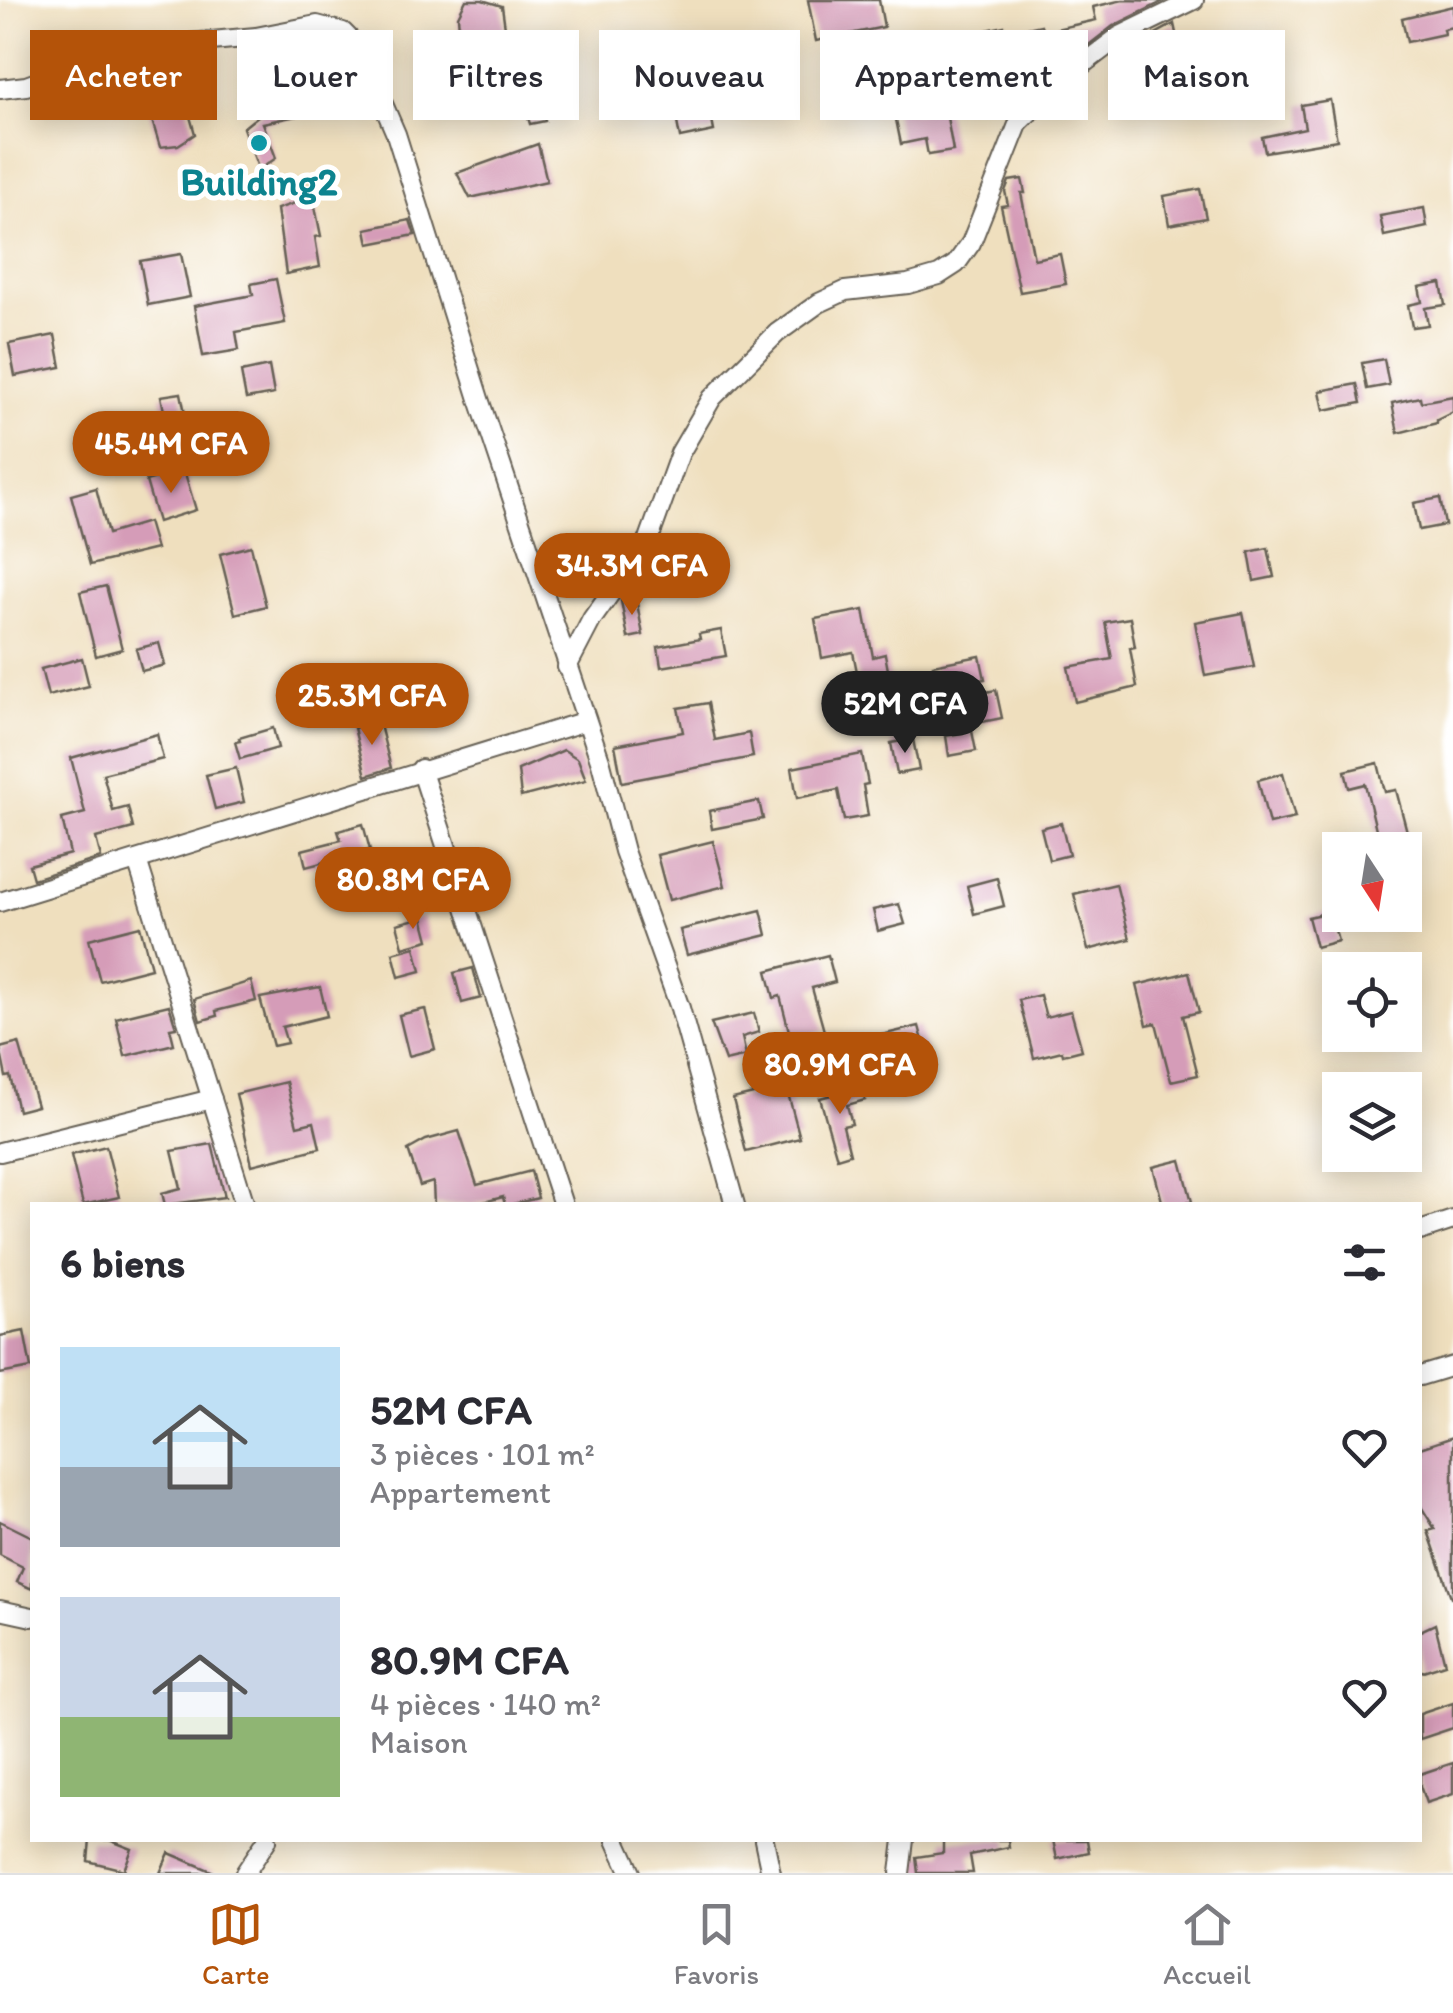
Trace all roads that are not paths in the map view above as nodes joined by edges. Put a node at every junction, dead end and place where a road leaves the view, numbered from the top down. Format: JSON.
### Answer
{"nodes":[{"id":1,"x":1194,"y":0,"type":"edge"},
{"id":2,"x":0,"y":89,"type":"edge"},
{"id":3,"x":567,"y":667,"type":"junction"},
{"id":4,"x":586,"y":721,"type":"junction"},
{"id":5,"x":421,"y":769,"type":"junction"},
{"id":6,"x":137,"y":860,"type":"junction"},
{"id":7,"x":0,"y":902,"type":"edge"},
{"id":8,"x":212,"y":1099,"type":"junction"},
{"id":9,"x":0,"y":1152,"type":"edge"},
{"id":10,"x":245,"y":1202,"type":"edge"},
{"id":11,"x":562,"y":1202,"type":"edge"},
{"id":12,"x":733,"y":1202,"type":"edge"},
{"id":13,"x":1453,"y":1220,"type":"edge"},
{"id":14,"x":1422,"y":1230,"type":"edge"},
{"id":15,"x":1453,"y":1366,"type":"edge"},
{"id":16,"x":1422,"y":1375,"type":"edge"},
{"id":17,"x":0,"y":1610,"type":"edge"},
{"id":18,"x":30,"y":1617,"type":"edge"},
{"id":19,"x":266,"y":1842,"type":"edge"},
{"id":20,"x":617,"y":1842,"type":"edge"},
{"id":21,"x":764,"y":1842,"type":"edge"},
{"id":22,"x":904,"y":1842,"type":"edge"},
{"id":23,"x":246,"y":1873,"type":"edge"},
{"id":24,"x":630,"y":1873,"type":"edge"},
{"id":25,"x":771,"y":1873,"type":"edge"},
{"id":26,"x":900,"y":1873,"type":"edge"}],
"edges":[{"from":1,"to":3,"type":"street"},
{"from":2,"to":3,"type":"street"},
{"from":3,"to":4,"type":"street"},
{"from":4,"to":5,"type":"street"},
{"from":4,"to":12,"type":"street"},
{"from":5,"to":6,"type":"street"},
{"from":5,"to":11,"type":"street"},
{"from":6,"to":7,"type":"street"},
{"from":6,"to":8,"type":"street"},
{"from":8,"to":9,"type":"street"},
{"from":8,"to":10,"type":"street"},
{"from":13,"to":14,"type":"street"},
{"from":15,"to":16,"type":"street"},
{"from":17,"to":18,"type":"street"},
{"from":19,"to":23,"type":"street"},
{"from":20,"to":24,"type":"street"},
{"from":21,"to":25,"type":"street"},
{"from":22,"to":26,"type":"street"}]}
